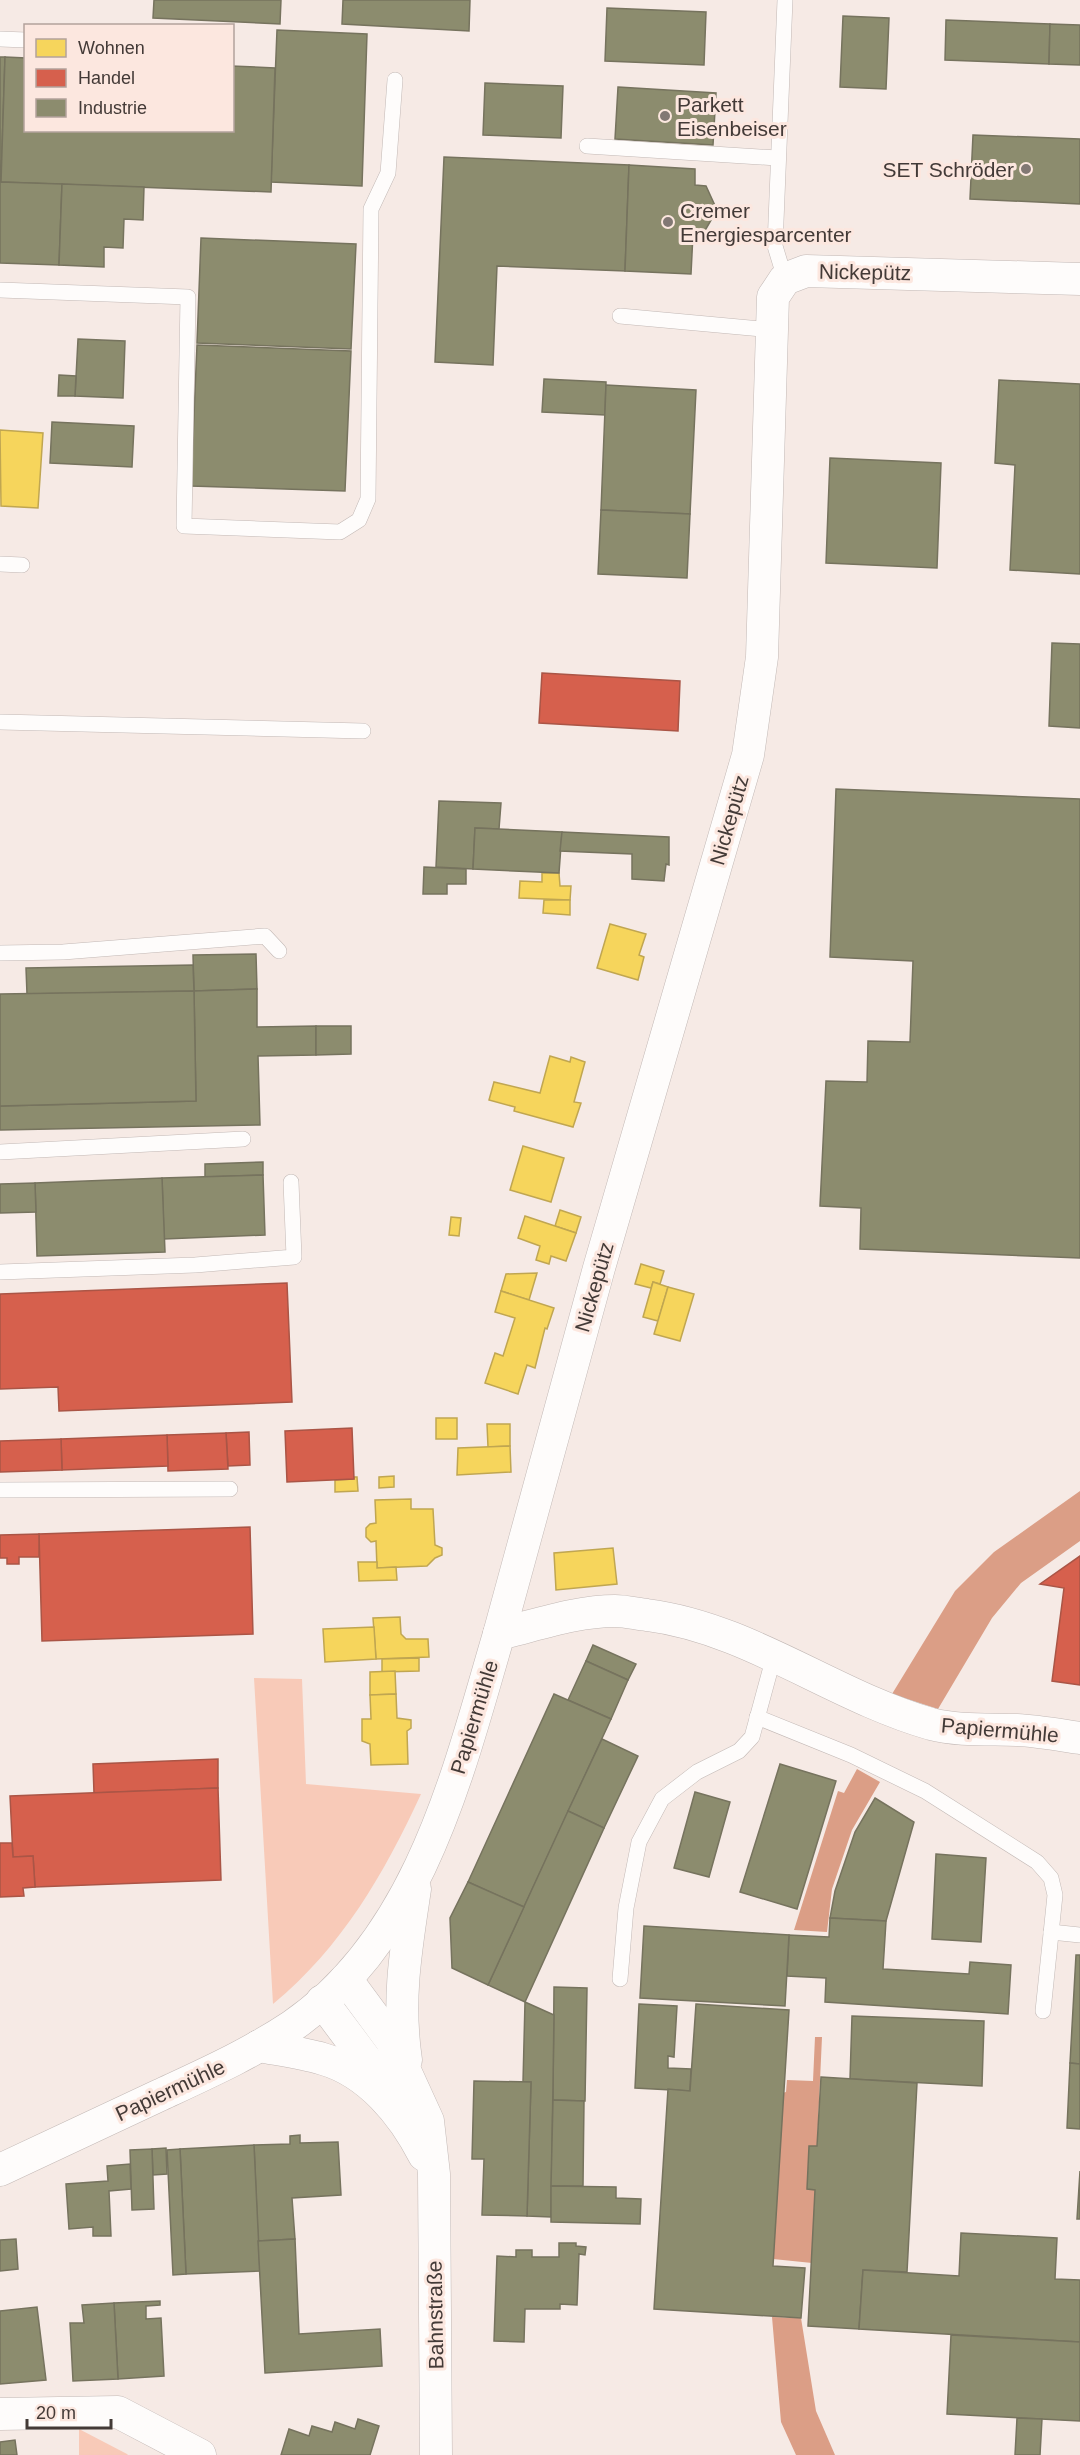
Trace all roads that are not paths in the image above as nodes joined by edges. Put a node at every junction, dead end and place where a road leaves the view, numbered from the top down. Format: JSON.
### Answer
{"nodes":[{"id":1,"x":785,"y":0,"type":"edge"},
{"id":2,"x":0,"y":39,"type":"edge"},
{"id":3,"x":24,"y":40,"type":"edge"},
{"id":4,"x":395,"y":80,"type":"dead end"},
{"id":5,"x":587,"y":146,"type":"dead end"},
{"id":6,"x":777,"y":158,"type":"junction"},
{"id":7,"x":785,"y":279,"type":"junction"},
{"id":8,"x":1080,"y":279,"type":"edge"},
{"id":9,"x":0,"y":290,"type":"edge"},
{"id":10,"x":620,"y":316,"type":"dead end"},
{"id":11,"x":772,"y":330,"type":"junction"},
{"id":12,"x":0,"y":564,"type":"edge"},
{"id":13,"x":22,"y":565,"type":"dead end"},
{"id":14,"x":0,"y":722,"type":"edge"},
{"id":15,"x":363,"y":731,"type":"dead end"},
{"id":16,"x":279,"y":951,"type":"dead end"},
{"id":17,"x":0,"y":953,"type":"edge"},
{"id":18,"x":243,"y":1139,"type":"dead end"},
{"id":19,"x":0,"y":1152,"type":"edge"},
{"id":20,"x":291,"y":1182,"type":"dead end"},
{"id":21,"x":0,"y":1272,"type":"edge"},
{"id":22,"x":230,"y":1489,"type":"dead end"},
{"id":23,"x":0,"y":1490,"type":"edge"},
{"id":24,"x":499,"y":1634,"type":"junction"},
{"id":25,"x":774,"y":1656,"type":"junction"},
{"id":26,"x":757,"y":1717,"type":"junction"},
{"id":27,"x":1080,"y":1738,"type":"edge"},
{"id":28,"x":417,"y":1874,"type":"junction"},
{"id":29,"x":1052,"y":1932,"type":"junction"},
{"id":30,"x":1080,"y":1935,"type":"edge"},
{"id":31,"x":346,"y":1979,"type":"junction"},
{"id":32,"x":620,"y":1979,"type":"dead end"},
{"id":33,"x":322,"y":2001,"type":"junction"},
{"id":34,"x":1043,"y":2011,"type":"dead end"},
{"id":35,"x":259,"y":2046,"type":"junction"},
{"id":36,"x":409,"y":2076,"type":"junction"},
{"id":37,"x":407,"y":2123,"type":"junction"},
{"id":38,"x":0,"y":2170,"type":"edge"},
{"id":39,"x":434,"y":2174,"type":"junction"},
{"id":40,"x":0,"y":2414,"type":"edge"},
{"id":41,"x":200,"y":2455,"type":"edge"},
{"id":42,"x":436,"y":2455,"type":"edge"}],
"edges":[{"from":1,"to":6,"type":"lane"},
{"from":2,"to":3,"type":"lane"},
{"from":4,"to":9,"type":"lane"},
{"from":5,"to":6,"type":"lane"},
{"from":6,"to":7,"type":"lane"},
{"from":7,"to":8,"type":"street","name":"Nickepütz"},
{"from":7,"to":11,"type":"street","name":"Nickepütz"},
{"from":10,"to":11,"type":"lane"},
{"from":11,"to":24,"type":"street","name":"Nickepütz"},
{"from":12,"to":13,"type":"lane"},
{"from":14,"to":15,"type":"lane"},
{"from":16,"to":17,"type":"lane"},
{"from":18,"to":19,"type":"lane"},
{"from":20,"to":21,"type":"lane"},
{"from":22,"to":23,"type":"lane"},
{"from":24,"to":25,"type":"street","name":"Papiermühle"},
{"from":24,"to":28,"type":"street","name":"Papiermühle"},
{"from":25,"to":26,"type":"lane"},
{"from":25,"to":27,"type":"street","name":"Papiermühle"},
{"from":26,"to":29,"type":"lane"},
{"from":26,"to":32,"type":"lane"},
{"from":28,"to":31,"type":"street","name":"Papiermühle"},
{"from":28,"to":36,"type":"street","name":"Bahnstraße"},
{"from":29,"to":30,"type":"lane"},
{"from":29,"to":34,"type":"lane"},
{"from":31,"to":33,"type":"street","name":"Papiermühle"},
{"from":31,"to":36,"type":"street","name":"Bahnstraße"},
{"from":33,"to":35,"type":"street","name":"Papiermühle"},
{"from":33,"to":37,"type":"street","name":"Bahnstraße"},
{"from":35,"to":37,"type":"street","name":"Bahnstraße"},
{"from":35,"to":38,"type":"street","name":"Papiermühle"},
{"from":36,"to":39,"type":"street","name":"Bahnstraße"},
{"from":37,"to":39,"type":"street","name":"Bahnstraße"},
{"from":39,"to":42,"type":"street","name":"Bahnstraße"},
{"from":40,"to":41,"type":"street"}]}
